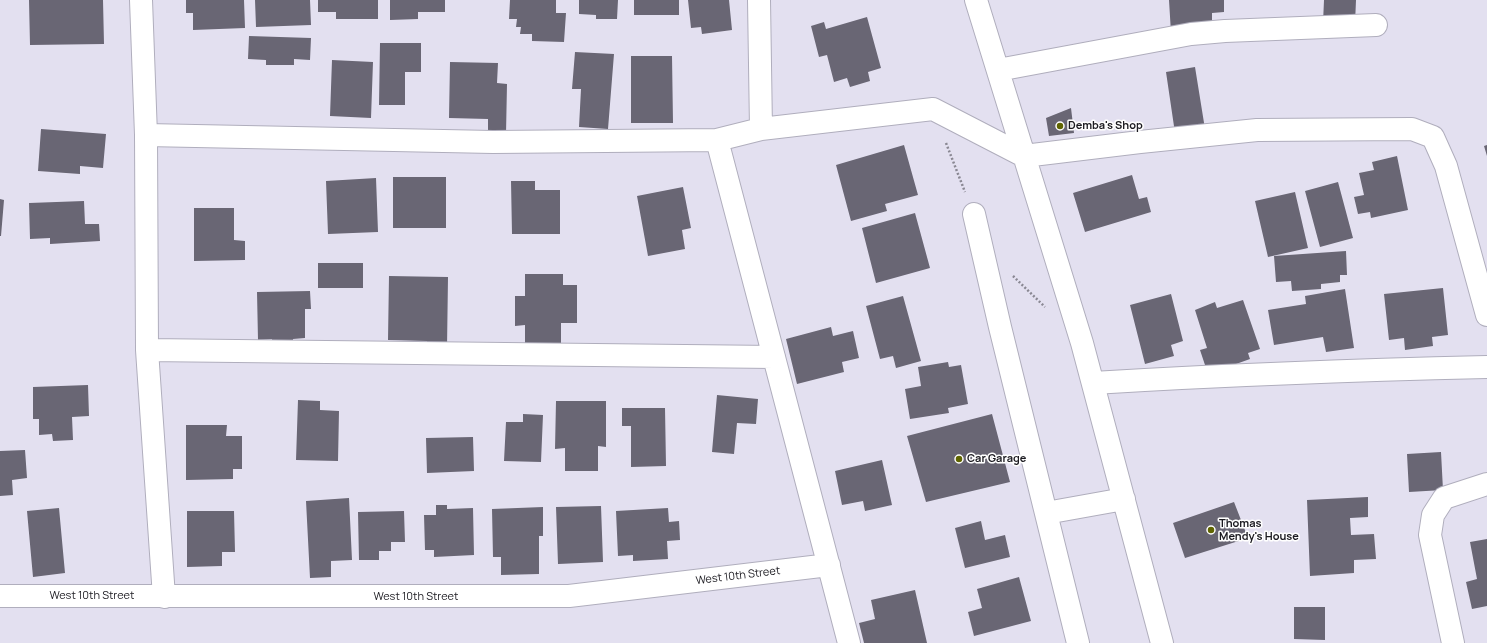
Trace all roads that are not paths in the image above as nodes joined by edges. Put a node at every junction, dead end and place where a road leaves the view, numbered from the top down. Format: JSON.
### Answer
{"nodes":[{"id":1,"x":140,"y":0,"type":"edge"},
{"id":2,"x":759,"y":0,"type":"edge"},
{"id":3,"x":976,"y":0,"type":"edge"},
{"id":4,"x":1376,"y":25,"type":"dead end"},
{"id":5,"x":998,"y":70,"type":"junction"},
{"id":6,"x":761,"y":129,"type":"junction"},
{"id":7,"x":146,"y":135,"type":"junction"},
{"id":8,"x":718,"y":140,"type":"junction"},
{"id":9,"x":1024,"y":156,"type":"junction"},
{"id":10,"x":974,"y":214,"type":"dead end"},
{"id":11,"x":1487,"y":315,"type":"edge"},
{"id":12,"x":147,"y":350,"type":"junction"},
{"id":13,"x":774,"y":357,"type":"junction"},
{"id":14,"x":1487,"y":367,"type":"edge"},
{"id":15,"x":1093,"y":383,"type":"junction"},
{"id":16,"x":1487,"y":484,"type":"edge"},
{"id":17,"x":1124,"y":499,"type":"junction"},
{"id":18,"x":1046,"y":513,"type":"junction"},
{"id":19,"x":830,"y":565,"type":"junction"},
{"id":20,"x":0,"y":596,"type":"edge"},
{"id":21,"x":164,"y":597,"type":"junction"},
{"id":22,"x":849,"y":643,"type":"edge"},
{"id":23,"x":1078,"y":643,"type":"edge"},
{"id":24,"x":1162,"y":643,"type":"edge"},
{"id":25,"x":1453,"y":643,"type":"edge"}],
"edges":[{"from":1,"to":7,"type":"street"},
{"from":2,"to":6,"type":"street"},
{"from":3,"to":5,"type":"street"},
{"from":4,"to":5,"type":"street"},
{"from":5,"to":9,"type":"street"},
{"from":6,"to":8,"type":"street"},
{"from":6,"to":9,"type":"street"},
{"from":7,"to":8,"type":"street"},
{"from":7,"to":12,"type":"street"},
{"from":8,"to":13,"type":"street"},
{"from":9,"to":11,"type":"street"},
{"from":9,"to":15,"type":"street"},
{"from":10,"to":18,"type":"street"},
{"from":12,"to":13,"type":"street"},
{"from":12,"to":21,"type":"street"},
{"from":13,"to":19,"type":"street"},
{"from":14,"to":15,"type":"street"},
{"from":15,"to":17,"type":"street"},
{"from":16,"to":25,"type":"street"},
{"from":17,"to":18,"type":"street"},
{"from":17,"to":24,"type":"street"},
{"from":18,"to":23,"type":"street"},
{"from":19,"to":21,"type":"street","name":"West 10th Street"},
{"from":19,"to":22,"type":"street"},
{"from":20,"to":21,"type":"street","name":"West 10th Street"}]}
